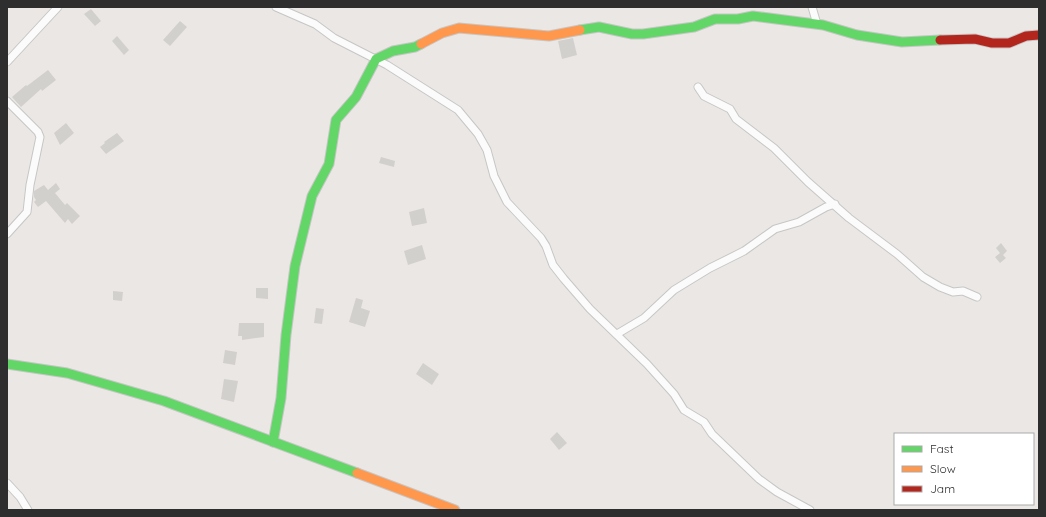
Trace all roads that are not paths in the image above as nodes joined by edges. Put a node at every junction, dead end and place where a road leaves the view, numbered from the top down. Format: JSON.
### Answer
{"nodes":[{"id":1,"x":58,"y":7,"type":"edge"},
{"id":2,"x":276,"y":7,"type":"edge"},
{"id":3,"x":812,"y":7,"type":"edge"},
{"id":4,"x":816,"y":24,"type":"junction"},
{"id":5,"x":1039,"y":35,"type":"edge"},
{"id":6,"x":376,"y":59,"type":"junction"},
{"id":7,"x":7,"y":62,"type":"edge"},
{"id":8,"x":698,"y":87,"type":"dead end"},
{"id":9,"x":7,"y":101,"type":"edge"},
{"id":10,"x":835,"y":204,"type":"junction"},
{"id":11,"x":7,"y":234,"type":"edge"},
{"id":12,"x":977,"y":297,"type":"dead end"},
{"id":13,"x":617,"y":334,"type":"junction"},
{"id":14,"x":7,"y":364,"type":"edge"},
{"id":15,"x":273,"y":442,"type":"junction"},
{"id":16,"x":7,"y":483,"type":"edge"},
{"id":17,"x":28,"y":510,"type":"edge"},
{"id":18,"x":455,"y":510,"type":"edge"},
{"id":19,"x":810,"y":510,"type":"edge"}],
"edges":[{"from":1,"to":7,"type":"street"},
{"from":2,"to":6,"type":"street"},
{"from":3,"to":4,"type":"street"},
{"from":4,"to":5,"type":"street"},
{"from":4,"to":6,"type":"street"},
{"from":6,"to":13,"type":"street"},
{"from":6,"to":15,"type":"street"},
{"from":8,"to":10,"type":"street"},
{"from":9,"to":11,"type":"street"},
{"from":10,"to":12,"type":"street"},
{"from":10,"to":13,"type":"street"},
{"from":13,"to":19,"type":"street"},
{"from":14,"to":15,"type":"street"},
{"from":15,"to":18,"type":"street"},
{"from":16,"to":17,"type":"street"}]}
